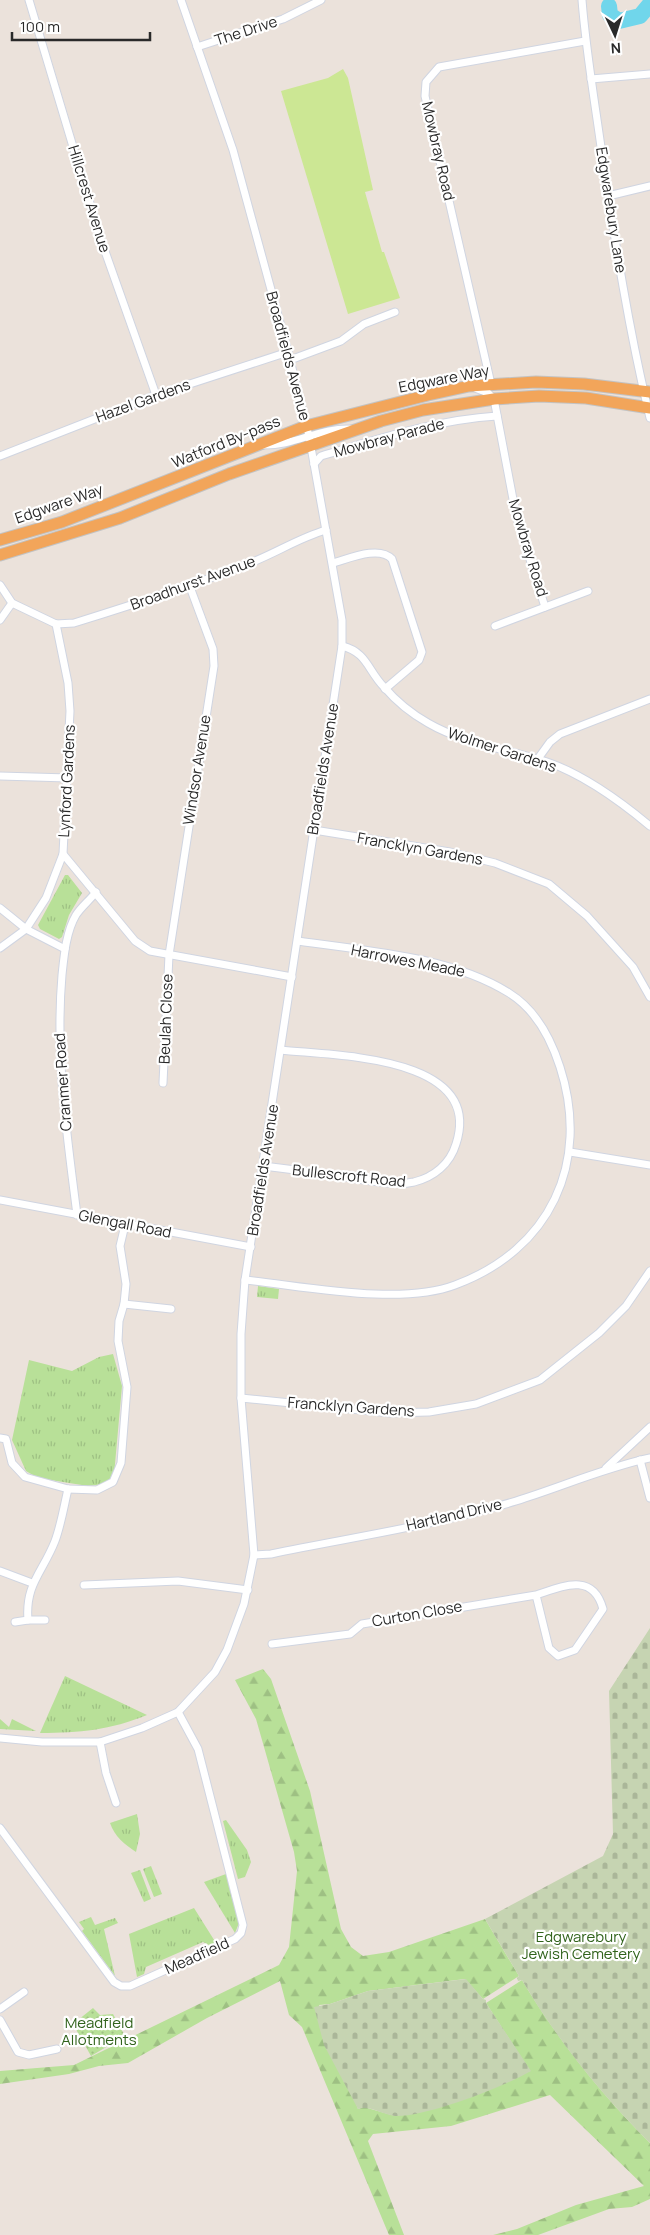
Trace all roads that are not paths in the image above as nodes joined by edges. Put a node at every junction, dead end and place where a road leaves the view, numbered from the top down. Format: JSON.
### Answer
{"nodes":[{"id":1,"x":29,"y":0,"type":"edge"},
{"id":2,"x":180,"y":0,"type":"edge"},
{"id":3,"x":321,"y":0,"type":"edge"},
{"id":4,"x":582,"y":0,"type":"edge"},
{"id":5,"x":585,"y":41,"type":"junction"},
{"id":6,"x":197,"y":47,"type":"junction"},
{"id":7,"x":650,"y":74,"type":"edge"},
{"id":8,"x":591,"y":79,"type":"junction"},
{"id":9,"x":650,"y":186,"type":"edge"},
{"id":10,"x":608,"y":196,"type":"junction"},
{"id":11,"x":396,"y":312,"type":"dead end"},
{"id":12,"x":289,"y":356,"type":"junction"},
{"id":13,"x":491,"y":384,"type":"junction"},
{"id":14,"x":469,"y":386,"type":"junction"},
{"id":15,"x":646,"y":391,"type":"edge"},
{"id":16,"x":156,"y":395,"type":"junction"},
{"id":17,"x":494,"y":399,"type":"junction"},
{"id":18,"x":649,"y":411,"type":"edge"},
{"id":19,"x":497,"y":416,"type":"junction"},
{"id":20,"x":309,"y":436,"type":"junction"},
{"id":21,"x":0,"y":456,"type":"edge"},
{"id":22,"x":314,"y":464,"type":"junction"},
{"id":23,"x":229,"y":474,"type":"joint"},
{"id":24,"x":156,"y":486,"type":"joint"},
{"id":25,"x":326,"y":530,"type":"junction"},
{"id":26,"x":0,"y":540,"type":"edge"},
{"id":27,"x":0,"y":556,"type":"edge"},
{"id":28,"x":333,"y":563,"type":"junction"},
{"id":29,"x":0,"y":585,"type":"edge"},
{"id":30,"x":190,"y":587,"type":"junction"},
{"id":31,"x":588,"y":591,"type":"dead end"},
{"id":32,"x":12,"y":603,"type":"junction"},
{"id":33,"x":545,"y":607,"type":"junction"},
{"id":34,"x":0,"y":620,"type":"edge"},
{"id":35,"x":56,"y":624,"type":"junction"},
{"id":36,"x":495,"y":626,"type":"dead end"},
{"id":37,"x":342,"y":646,"type":"junction"},
{"id":38,"x":385,"y":689,"type":"junction"},
{"id":39,"x":650,"y":699,"type":"edge"},
{"id":40,"x":537,"y":760,"type":"junction"},
{"id":41,"x":0,"y":776,"type":"edge"},
{"id":42,"x":68,"y":778,"type":"junction"},
{"id":43,"x":650,"y":826,"type":"edge"},
{"id":44,"x":314,"y":830,"type":"junction"},
{"id":45,"x":63,"y":854,"type":"junction"},
{"id":46,"x":96,"y":892,"type":"junction"},
{"id":47,"x":0,"y":908,"type":"edge"},
{"id":48,"x":26,"y":929,"type":"junction"},
{"id":49,"x":298,"y":940,"type":"junction"},
{"id":50,"x":0,"y":948,"type":"edge"},
{"id":51,"x":65,"y":949,"type":"junction"},
{"id":52,"x":168,"y":955,"type":"junction"},
{"id":53,"x":292,"y":977,"type":"junction"},
{"id":54,"x":650,"y":997,"type":"edge"},
{"id":55,"x":281,"y":1050,"type":"junction"},
{"id":56,"x":163,"y":1083,"type":"dead end"},
{"id":57,"x":570,"y":1152,"type":"junction"},
{"id":58,"x":650,"y":1165,"type":"edge"},
{"id":59,"x":263,"y":1166,"type":"junction"},
{"id":60,"x":0,"y":1200,"type":"edge"},
{"id":61,"x":77,"y":1215,"type":"junction"},
{"id":62,"x":125,"y":1225,"type":"junction"},
{"id":63,"x":251,"y":1247,"type":"junction"},
{"id":64,"x":650,"y":1271,"type":"edge"},
{"id":65,"x":245,"y":1280,"type":"junction"},
{"id":66,"x":124,"y":1304,"type":"junction"},
{"id":67,"x":171,"y":1309,"type":"dead end"},
{"id":68,"x":241,"y":1398,"type":"junction"},
{"id":69,"x":650,"y":1427,"type":"edge"},
{"id":70,"x":0,"y":1438,"type":"edge"},
{"id":71,"x":650,"y":1458,"type":"edge"},
{"id":72,"x":640,"y":1460,"type":"junction"},
{"id":73,"x":604,"y":1469,"type":"junction"},
{"id":74,"x":68,"y":1489,"type":"junction"},
{"id":75,"x":650,"y":1498,"type":"edge"},
{"id":76,"x":254,"y":1555,"type":"junction"},
{"id":77,"x":0,"y":1571,"type":"edge"},
{"id":78,"x":32,"y":1583,"type":"junction"},
{"id":79,"x":84,"y":1585,"type":"dead end"},
{"id":80,"x":248,"y":1590,"type":"junction"},
{"id":81,"x":536,"y":1595,"type":"junction"},
{"id":82,"x":28,"y":1620,"type":"junction"},
{"id":83,"x":45,"y":1620,"type":"dead end"},
{"id":84,"x":15,"y":1622,"type":"dead end"},
{"id":85,"x":272,"y":1644,"type":"dead end"},
{"id":86,"x":178,"y":1712,"type":"junction"},
{"id":87,"x":0,"y":1738,"type":"edge"},
{"id":88,"x":100,"y":1742,"type":"junction"},
{"id":89,"x":116,"y":1803,"type":"dead end"},
{"id":90,"x":0,"y":1828,"type":"edge"},
{"id":91,"x":24,"y":1992,"type":"dead end"},
{"id":92,"x":0,"y":2009,"type":"edge"},
{"id":93,"x":0,"y":2020,"type":"edge"},
{"id":94,"x":58,"y":2049,"type":"dead end"}],
"edges":[{"from":1,"to":16,"type":"street","name":"Hillcrest Avenue"},
{"from":2,"to":6,"type":"street","name":"Broadfields Avenue"},
{"from":3,"to":6,"type":"street","name":"The Drive"},
{"from":4,"to":5,"type":"street","name":"Edgwarebury Lane"},
{"from":5,"to":8,"type":"street","name":"Edgwarebury Lane"},
{"from":5,"to":13,"type":"street","name":"Mowbray Road"},
{"from":6,"to":12,"type":"street","name":"Broadfields Avenue"},
{"from":7,"to":8,"type":"street"},
{"from":8,"to":10,"type":"street","name":"Edgwarebury Lane"},
{"from":9,"to":10,"type":"street"},
{"from":10,"to":15,"type":"street","name":"Edgwarebury Lane"},
{"from":11,"to":12,"type":"street","name":"Hazel Gardens"},
{"from":12,"to":16,"type":"street","name":"Hazel Gardens"},
{"from":12,"to":20,"type":"street","name":"Broadfields Avenue"},
{"from":13,"to":14,"type":"highway","name":"Edgware Way"},
{"from":13,"to":15,"type":"highway","name":"Edgware Way"},
{"from":14,"to":17,"type":"street"},
{"from":14,"to":20,"type":"highway","name":"Edgware Way"},
{"from":15,"to":18,"type":"street","name":"Edgwarebury Lane"},
{"from":16,"to":21,"type":"street","name":"Hazel Gardens"},
{"from":17,"to":18,"type":"highway","name":"Edgware Way"},
{"from":17,"to":19,"type":"street","name":"Mowbray Road"},
{"from":17,"to":20,"type":"highway","name":"Edgware Way"},
{"from":19,"to":22,"type":"street","name":"Mowbray Parade"},
{"from":19,"to":33,"type":"street","name":"Mowbray Road"},
{"from":20,"to":22,"type":"street","name":"Broadfields Avenue"},
{"from":20,"to":23,"type":"highway","name":"Watford By-pass"},
{"from":20,"to":24,"type":"highway","name":"Watford By-pass"},
{"from":22,"to":25,"type":"street","name":"Broadfields Avenue"},
{"from":23,"to":27,"type":"highway","name":"Edgware Way"},
{"from":24,"to":26,"type":"highway","name":"Edgware Way"},
{"from":25,"to":28,"type":"street","name":"Broadfields Avenue"},
{"from":25,"to":30,"type":"street","name":"Broadhurst Avenue"},
{"from":28,"to":37,"type":"street","name":"Broadfields Avenue"},
{"from":28,"to":38,"type":"street"},
{"from":29,"to":32,"type":"street"},
{"from":30,"to":35,"type":"street","name":"Broadhurst Avenue"},
{"from":30,"to":52,"type":"street","name":"Windsor Avenue"},
{"from":31,"to":33,"type":"street","name":"Mowbray Road"},
{"from":32,"to":34,"type":"street"},
{"from":32,"to":35,"type":"street"},
{"from":33,"to":36,"type":"street","name":"Mowbray Road"},
{"from":35,"to":42,"type":"street","name":"Lynford Gardens"},
{"from":37,"to":38,"type":"street","name":"Wolmer Gardens"},
{"from":37,"to":44,"type":"street","name":"Broadfields Avenue"},
{"from":38,"to":40,"type":"street","name":"Wolmer Gardens"},
{"from":39,"to":40,"type":"street"},
{"from":40,"to":43,"type":"street","name":"Wolmer Gardens"},
{"from":41,"to":42,"type":"street"},
{"from":42,"to":45,"type":"street","name":"Lynford Gardens"},
{"from":44,"to":49,"type":"street","name":"Broadfields Avenue"},
{"from":44,"to":54,"type":"street","name":"Francklyn Gardens"},
{"from":45,"to":46,"type":"street","name":"Lynford Gardens"},
{"from":45,"to":48,"type":"street"},
{"from":46,"to":51,"type":"street","name":"Cranmer Road"},
{"from":46,"to":52,"type":"street","name":"Lynford Gardens"},
{"from":47,"to":48,"type":"street"},
{"from":48,"to":50,"type":"street"},
{"from":48,"to":51,"type":"street"},
{"from":49,"to":53,"type":"street","name":"Broadfields Avenue"},
{"from":49,"to":57,"type":"street","name":"Harrowes Meade"},
{"from":51,"to":61,"type":"street","name":"Cranmer Road"},
{"from":52,"to":53,"type":"street","name":"Lynford Gardens"},
{"from":52,"to":56,"type":"street","name":"Beulah Close"},
{"from":53,"to":55,"type":"street","name":"Broadfields Avenue"},
{"from":55,"to":59,"type":"street","name":"Broadfields Avenue"},
{"from":55,"to":59,"type":"street","name":"Bullescroft Road"},
{"from":57,"to":58,"type":"street"},
{"from":57,"to":65,"type":"street","name":"Harrowes Meade"},
{"from":59,"to":63,"type":"street","name":"Broadfields Avenue"},
{"from":60,"to":61,"type":"street","name":"Glengall Road"},
{"from":61,"to":62,"type":"street","name":"Glengall Road"},
{"from":62,"to":63,"type":"street","name":"Glengall Road"},
{"from":62,"to":66,"type":"street"},
{"from":63,"to":65,"type":"street","name":"Broadfields Avenue"},
{"from":64,"to":68,"type":"street","name":"Francklyn Gardens"},
{"from":65,"to":68,"type":"street","name":"Broadfields Avenue"},
{"from":66,"to":67,"type":"street"},
{"from":66,"to":74,"type":"street"},
{"from":68,"to":76,"type":"street","name":"Broadfields Avenue"},
{"from":69,"to":73,"type":"street"},
{"from":70,"to":74,"type":"street"},
{"from":71,"to":72,"type":"street","name":"Hartland Drive"},
{"from":72,"to":73,"type":"street","name":"Hartland Drive"},
{"from":72,"to":75,"type":"street"},
{"from":73,"to":76,"type":"street","name":"Hartland Drive"},
{"from":74,"to":78,"type":"street"},
{"from":76,"to":80,"type":"street","name":"Broadfields Avenue"},
{"from":77,"to":78,"type":"street"},
{"from":78,"to":82,"type":"street"},
{"from":79,"to":80,"type":"street"},
{"from":80,"to":86,"type":"street","name":"Broadfields Avenue"},
{"from":81,"to":81,"type":"street","name":"Curton Close"},
{"from":81,"to":85,"type":"street","name":"Curton Close"},
{"from":82,"to":83,"type":"street"},
{"from":82,"to":84,"type":"street"},
{"from":86,"to":88,"type":"street"},
{"from":86,"to":90,"type":"street","name":"Meadfield"},
{"from":87,"to":88,"type":"street"},
{"from":88,"to":89,"type":"street"},
{"from":91,"to":92,"type":"street"},
{"from":93,"to":94,"type":"street"}]}
